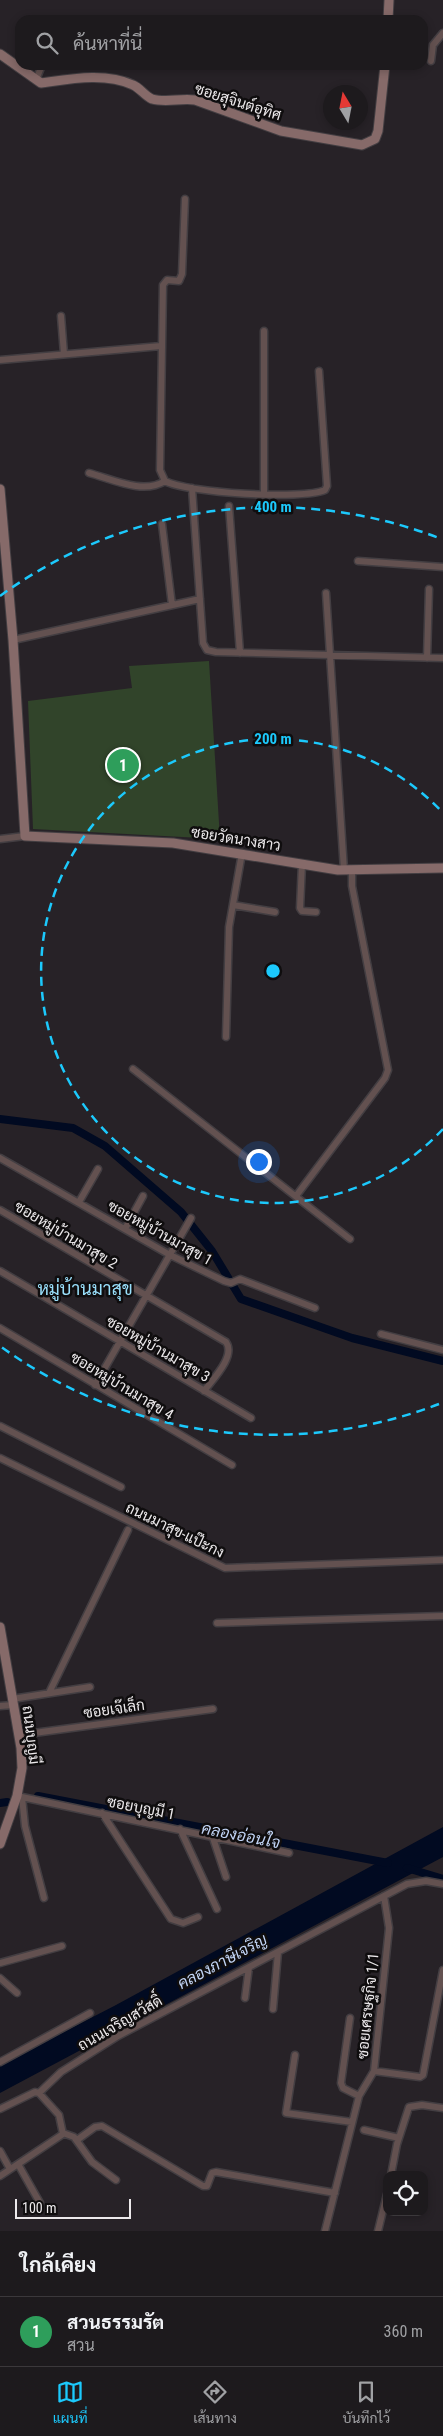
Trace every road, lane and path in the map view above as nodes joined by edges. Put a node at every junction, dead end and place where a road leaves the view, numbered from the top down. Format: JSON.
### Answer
{"nodes":[{"id":1,"x":389,"y":0,"type":"edge"},
{"id":2,"x":388,"y":15,"type":"edge"},
{"id":3,"x":443,"y":33,"type":"edge"},
{"id":4,"x":0,"y":54,"type":"edge"},
{"id":5,"x":431,"y":61,"type":"dead end"},
{"id":6,"x":15,"y":65,"type":"edge"},
{"id":7,"x":22,"y":70,"type":"edge"},
{"id":8,"x":40,"y":70,"type":"edge"},
{"id":9,"x":384,"y":70,"type":"edge"},
{"id":10,"x":36,"y":80,"type":"junction"},
{"id":11,"x":185,"y":199,"type":"dead end"},
{"id":12,"x":61,"y":316,"type":"dead end"},
{"id":13,"x":264,"y":331,"type":"dead end"},
{"id":14,"x":161,"y":346,"type":"junction"},
{"id":15,"x":64,"y":354,"type":"junction"},
{"id":16,"x":0,"y":360,"type":"edge"},
{"id":17,"x":319,"y":371,"type":"dead end"},
{"id":18,"x":89,"y":473,"type":"dead end"},
{"id":19,"x":165,"y":481,"type":"junction"},
{"id":20,"x":192,"y":488,"type":"junction"},
{"id":21,"x":0,"y":489,"type":"edge"},
{"id":22,"x":264,"y":494,"type":"junction"},
{"id":23,"x":229,"y":506,"type":"dead end"},
{"id":24,"x":162,"y":524,"type":"dead end"},
{"id":25,"x":358,"y":560,"type":"dead end"},
{"id":26,"x":443,"y":567,"type":"edge"},
{"id":27,"x":429,"y":589,"type":"dead end"},
{"id":28,"x":326,"y":593,"type":"dead end"},
{"id":29,"x":200,"y":598,"type":"junction"},
{"id":30,"x":172,"y":604,"type":"junction"},
{"id":31,"x":13,"y":640,"type":"junction"},
{"id":32,"x":240,"y":653,"type":"junction"},
{"id":33,"x":330,"y":656,"type":"junction"},
{"id":34,"x":427,"y":658,"type":"junction"},
{"id":35,"x":443,"y":658,"type":"edge"},
{"id":36,"x":25,"y":836,"type":"junction"},
{"id":37,"x":0,"y":839,"type":"edge"},
{"id":38,"x":242,"y":853,"type":"junction"},
{"id":39,"x":302,"y":864,"type":"junction"},
{"id":40,"x":443,"y":868,"type":"edge"},
{"id":41,"x":348,"y":870,"type":"junction"},
{"id":42,"x":233,"y":905,"type":"junction"},
{"id":43,"x":275,"y":912,"type":"dead end"},
{"id":44,"x":316,"y":912,"type":"dead end"},
{"id":45,"x":226,"y":1037,"type":"dead end"},
{"id":46,"x":133,"y":1069,"type":"dead end"},
{"id":47,"x":0,"y":1158,"type":"edge"},
{"id":48,"x":98,"y":1169,"type":"dead end"},
{"id":49,"x":144,"y":1196,"type":"dead end"},
{"id":50,"x":296,"y":1196,"type":"junction"},
{"id":51,"x":79,"y":1202,"type":"junction"},
{"id":52,"x":0,"y":1210,"type":"edge"},
{"id":53,"x":191,"y":1218,"type":"dead end"},
{"id":54,"x":125,"y":1229,"type":"junction"},
{"id":55,"x":350,"y":1239,"type":"dead end"},
{"id":56,"x":170,"y":1255,"type":"junction"},
{"id":57,"x":0,"y":1271,"type":"edge"},
{"id":58,"x":146,"y":1297,"type":"junction"},
{"id":59,"x":315,"y":1308,"type":"dead end"},
{"id":60,"x":0,"y":1328,"type":"edge"},
{"id":61,"x":381,"y":1334,"type":"dead end"},
{"id":62,"x":120,"y":1341,"type":"junction"},
{"id":63,"x":443,"y":1350,"type":"edge"},
{"id":64,"x":95,"y":1385,"type":"junction"},
{"id":65,"x":204,"y":1391,"type":"junction"},
{"id":66,"x":251,"y":1418,"type":"dead end"},
{"id":67,"x":0,"y":1426,"type":"edge"},
{"id":68,"x":0,"y":1458,"type":"edge"},
{"id":69,"x":232,"y":1465,"type":"dead end"},
{"id":70,"x":121,"y":1487,"type":"dead end"},
{"id":71,"x":128,"y":1530,"type":"dead end"},
{"id":72,"x":443,"y":1560,"type":"edge"},
{"id":73,"x":443,"y":1616,"type":"edge"},
{"id":74,"x":217,"y":1623,"type":"dead end"},
{"id":75,"x":0,"y":1627,"type":"edge"},
{"id":76,"x":90,"y":1687,"type":"dead end"},
{"id":77,"x":49,"y":1693,"type":"junction"},
{"id":78,"x":13,"y":1702,"type":"junction"},
{"id":79,"x":0,"y":1706,"type":"edge"},
{"id":80,"x":213,"y":1709,"type":"dead end"},
{"id":81,"x":19,"y":1735,"type":"junction"},
{"id":82,"x":19,"y":1796,"type":"junction"},
{"id":83,"x":102,"y":1813,"type":"junction"},
{"id":84,"x":180,"y":1828,"type":"junction"},
{"id":85,"x":212,"y":1835,"type":"junction"},
{"id":86,"x":0,"y":1844,"type":"edge"},
{"id":87,"x":289,"y":1853,"type":"dead end"},
{"id":88,"x":226,"y":1877,"type":"dead end"},
{"id":89,"x":443,"y":1884,"type":"edge"},
{"id":90,"x":384,"y":1896,"type":"junction"},
{"id":91,"x":44,"y":1898,"type":"dead end"},
{"id":92,"x":217,"y":1909,"type":"dead end"},
{"id":93,"x":198,"y":1916,"type":"dead end"},
{"id":94,"x":62,"y":1946,"type":"dead end"},
{"id":95,"x":278,"y":1952,"type":"junction"},
{"id":96,"x":0,"y":1963,"type":"edge"},
{"id":97,"x":249,"y":1967,"type":"junction"},
{"id":98,"x":443,"y":1970,"type":"edge"},
{"id":99,"x":0,"y":1978,"type":"edge"},
{"id":100,"x":17,"y":1993,"type":"dead end"},
{"id":101,"x":245,"y":1998,"type":"dead end"},
{"id":102,"x":273,"y":2008,"type":"dead end"},
{"id":103,"x":90,"y":2013,"type":"dead end"},
{"id":104,"x":350,"y":2018,"type":"dead end"},
{"id":105,"x":295,"y":2055,"type":"dead end"},
{"id":106,"x":0,"y":2062,"type":"edge"},
{"id":107,"x":374,"y":2072,"type":"junction"},
{"id":108,"x":39,"y":2093,"type":"junction"},
{"id":109,"x":359,"y":2096,"type":"junction"},
{"id":110,"x":443,"y":2108,"type":"edge"},
{"id":111,"x":0,"y":2109,"type":"edge"},
{"id":112,"x":352,"y":2122,"type":"junction"},
{"id":113,"x":364,"y":2130,"type":"dead end"},
{"id":114,"x":63,"y":2132,"type":"junction"},
{"id":115,"x":399,"y":2138,"type":"junction"},
{"id":116,"x":77,"y":2140,"type":"junction"},
{"id":117,"x":0,"y":2151,"type":"edge"},
{"id":118,"x":18,"y":2164,"type":"junction"},
{"id":119,"x":10,"y":2169,"type":"junction"},
{"id":120,"x":392,"y":2171,"type":"edge"},
{"id":121,"x":0,"y":2176,"type":"edge"},
{"id":122,"x":116,"y":2180,"type":"dead end"},
{"id":123,"x":335,"y":2194,"type":"junction"},
{"id":124,"x":40,"y":2203,"type":"dead end"},
{"id":125,"x":383,"y":2211,"type":"edge"},
{"id":126,"x":325,"y":2231,"type":"edge"},
{"id":127,"x":378,"y":2231,"type":"edge"}],
"edges":[{"from":1,"to":2,"type":"street"},
{"from":3,"to":5,"type":"street"},
{"from":4,"to":6,"type":"street"},
{"from":7,"to":10,"type":"street"},
{"from":8,"to":10,"type":"street"},
{"from":9,"to":10,"type":"street","name":"ซอยสุจินต์อุทิศ"},
{"from":11,"to":14,"type":"street"},
{"from":12,"to":15,"type":"street"},
{"from":13,"to":22,"type":"street"},
{"from":14,"to":15,"type":"street"},
{"from":14,"to":19,"type":"street"},
{"from":15,"to":16,"type":"street"},
{"from":17,"to":22,"type":"street"},
{"from":18,"to":19,"type":"street"},
{"from":19,"to":20,"type":"street"},
{"from":20,"to":22,"type":"street"},
{"from":20,"to":29,"type":"street"},
{"from":21,"to":31,"type":"street"},
{"from":23,"to":32,"type":"street"},
{"from":24,"to":30,"type":"street"},
{"from":25,"to":26,"type":"street"},
{"from":27,"to":34,"type":"street"},
{"from":28,"to":33,"type":"street"},
{"from":29,"to":30,"type":"street"},
{"from":29,"to":32,"type":"street"},
{"from":30,"to":31,"type":"street"},
{"from":31,"to":36,"type":"street"},
{"from":32,"to":33,"type":"street"},
{"from":33,"to":34,"type":"street"},
{"from":33,"to":41,"type":"street"},
{"from":34,"to":35,"type":"street"},
{"from":36,"to":37,"type":"street"},
{"from":36,"to":38,"type":"street","name":"ซอยวัดนางสาว"},
{"from":38,"to":39,"type":"street","name":"ซอยวัดนางสาว"},
{"from":38,"to":42,"type":"street"},
{"from":39,"to":41,"type":"street","name":"ซอยวัดนางสาว"},
{"from":39,"to":44,"type":"street"},
{"from":40,"to":41,"type":"street","name":"ซอยวัดนางสาว"},
{"from":41,"to":50,"type":"street"},
{"from":42,"to":43,"type":"street"},
{"from":42,"to":45,"type":"street"},
{"from":46,"to":50,"type":"street"},
{"from":47,"to":51,"type":"street","name":"ซอยหมู่บ้านมาสุข 1"},
{"from":48,"to":51,"type":"street"},
{"from":49,"to":54,"type":"street"},
{"from":50,"to":55,"type":"street"},
{"from":51,"to":54,"type":"street","name":"ซอยหมู่บ้านมาสุข 1"},
{"from":52,"to":58,"type":"street","name":"ซอยหมู่บ้านมาสุข 2"},
{"from":53,"to":56,"type":"street"},
{"from":54,"to":56,"type":"street","name":"ซอยหมู่บ้านมาสุข 1"},
{"from":56,"to":58,"type":"street"},
{"from":56,"to":59,"type":"street","name":"ซอยหมู่บ้านมาสุข 1"},
{"from":57,"to":62,"type":"street","name":"ซอยหมู่บ้านมาสุข 3"},
{"from":58,"to":62,"type":"street"},
{"from":58,"to":65,"type":"street","name":"ซอยหมู่บ้านมาสุข 2"},
{"from":60,"to":64,"type":"street","name":"ซอยหมู่บ้านมาสุข 4"},
{"from":61,"to":63,"type":"street"},
{"from":62,"to":64,"type":"street"},
{"from":62,"to":65,"type":"street","name":"ซอยหมู่บ้านมาสุข 3"},
{"from":64,"to":69,"type":"street","name":"ซอยหมู่บ้านมาสุข 4"},
{"from":65,"to":66,"type":"street","name":"ซอยหมู่บ้านมาสุข 3"},
{"from":67,"to":70,"type":"street"},
{"from":68,"to":72,"type":"street","name":"ถนนมาสุข-แป๊ะกง"},
{"from":71,"to":77,"type":"street"},
{"from":73,"to":74,"type":"street"},
{"from":75,"to":78,"type":"street","name":"ถนนบุญมี"},
{"from":76,"to":77,"type":"street"},
{"from":77,"to":78,"type":"street"},
{"from":78,"to":79,"type":"street"},
{"from":78,"to":81,"type":"street","name":"ถนนบุญมี"},
{"from":80,"to":81,"type":"street","name":"ซอยเจ๊เล็ก"},
{"from":81,"to":82,"type":"street","name":"ถนนบุญมี"},
{"from":82,"to":83,"type":"street","name":"ซอยบุญมี 1"},
{"from":82,"to":86,"type":"street","name":"ถนนบุญมี"},
{"from":82,"to":91,"type":"street"},
{"from":83,"to":84,"type":"street","name":"ซอยบุญมี 1"},
{"from":83,"to":93,"type":"street"},
{"from":84,"to":85,"type":"street","name":"ซอยบุญมี 1"},
{"from":84,"to":92,"type":"street"},
{"from":85,"to":87,"type":"street","name":"ซอยบุญมี 1"},
{"from":85,"to":88,"type":"street"},
{"from":89,"to":90,"type":"street","name":"ถนนเจริญสวัสดิ์"},
{"from":90,"to":95,"type":"street","name":"ถนนเจริญสวัสดิ์"},
{"from":90,"to":107,"type":"street","name":"ซอยเศรษฐกิจ 1/1"},
{"from":94,"to":96,"type":"street"},
{"from":95,"to":97,"type":"street","name":"ถนนเจริญสวัสดิ์"},
{"from":95,"to":102,"type":"street"},
{"from":97,"to":101,"type":"street"},
{"from":97,"to":108,"type":"street","name":"ถนนเจริญสวัสดิ์"},
{"from":98,"to":107,"type":"street"},
{"from":99,"to":100,"type":"street"},
{"from":103,"to":106,"type":"street"},
{"from":104,"to":109,"type":"street"},
{"from":105,"to":112,"type":"street"},
{"from":107,"to":109,"type":"street","name":"ซอยเศรษฐกิจ 1/1"},
{"from":108,"to":111,"type":"street","name":"ถนนเจริญสวัสดิ์"},
{"from":108,"to":114,"type":"street"},
{"from":109,"to":112,"type":"street","name":"ซอยเศรษฐกิจ 1/1"},
{"from":110,"to":115,"type":"street"},
{"from":112,"to":123,"type":"street","name":"ซอยเศรษฐกิจ 1/1"},
{"from":113,"to":115,"type":"street"},
{"from":114,"to":116,"type":"street"},
{"from":114,"to":118,"type":"street"},
{"from":115,"to":120,"type":"street"},
{"from":116,"to":122,"type":"street"},
{"from":116,"to":123,"type":"street"},
{"from":117,"to":119,"type":"street"},
{"from":118,"to":119,"type":"street"},
{"from":118,"to":124,"type":"street"},
{"from":119,"to":121,"type":"street"},
{"from":123,"to":126,"type":"street","name":"ซอยเศรษฐกิจ 1/1"},
{"from":125,"to":127,"type":"street"}]}
